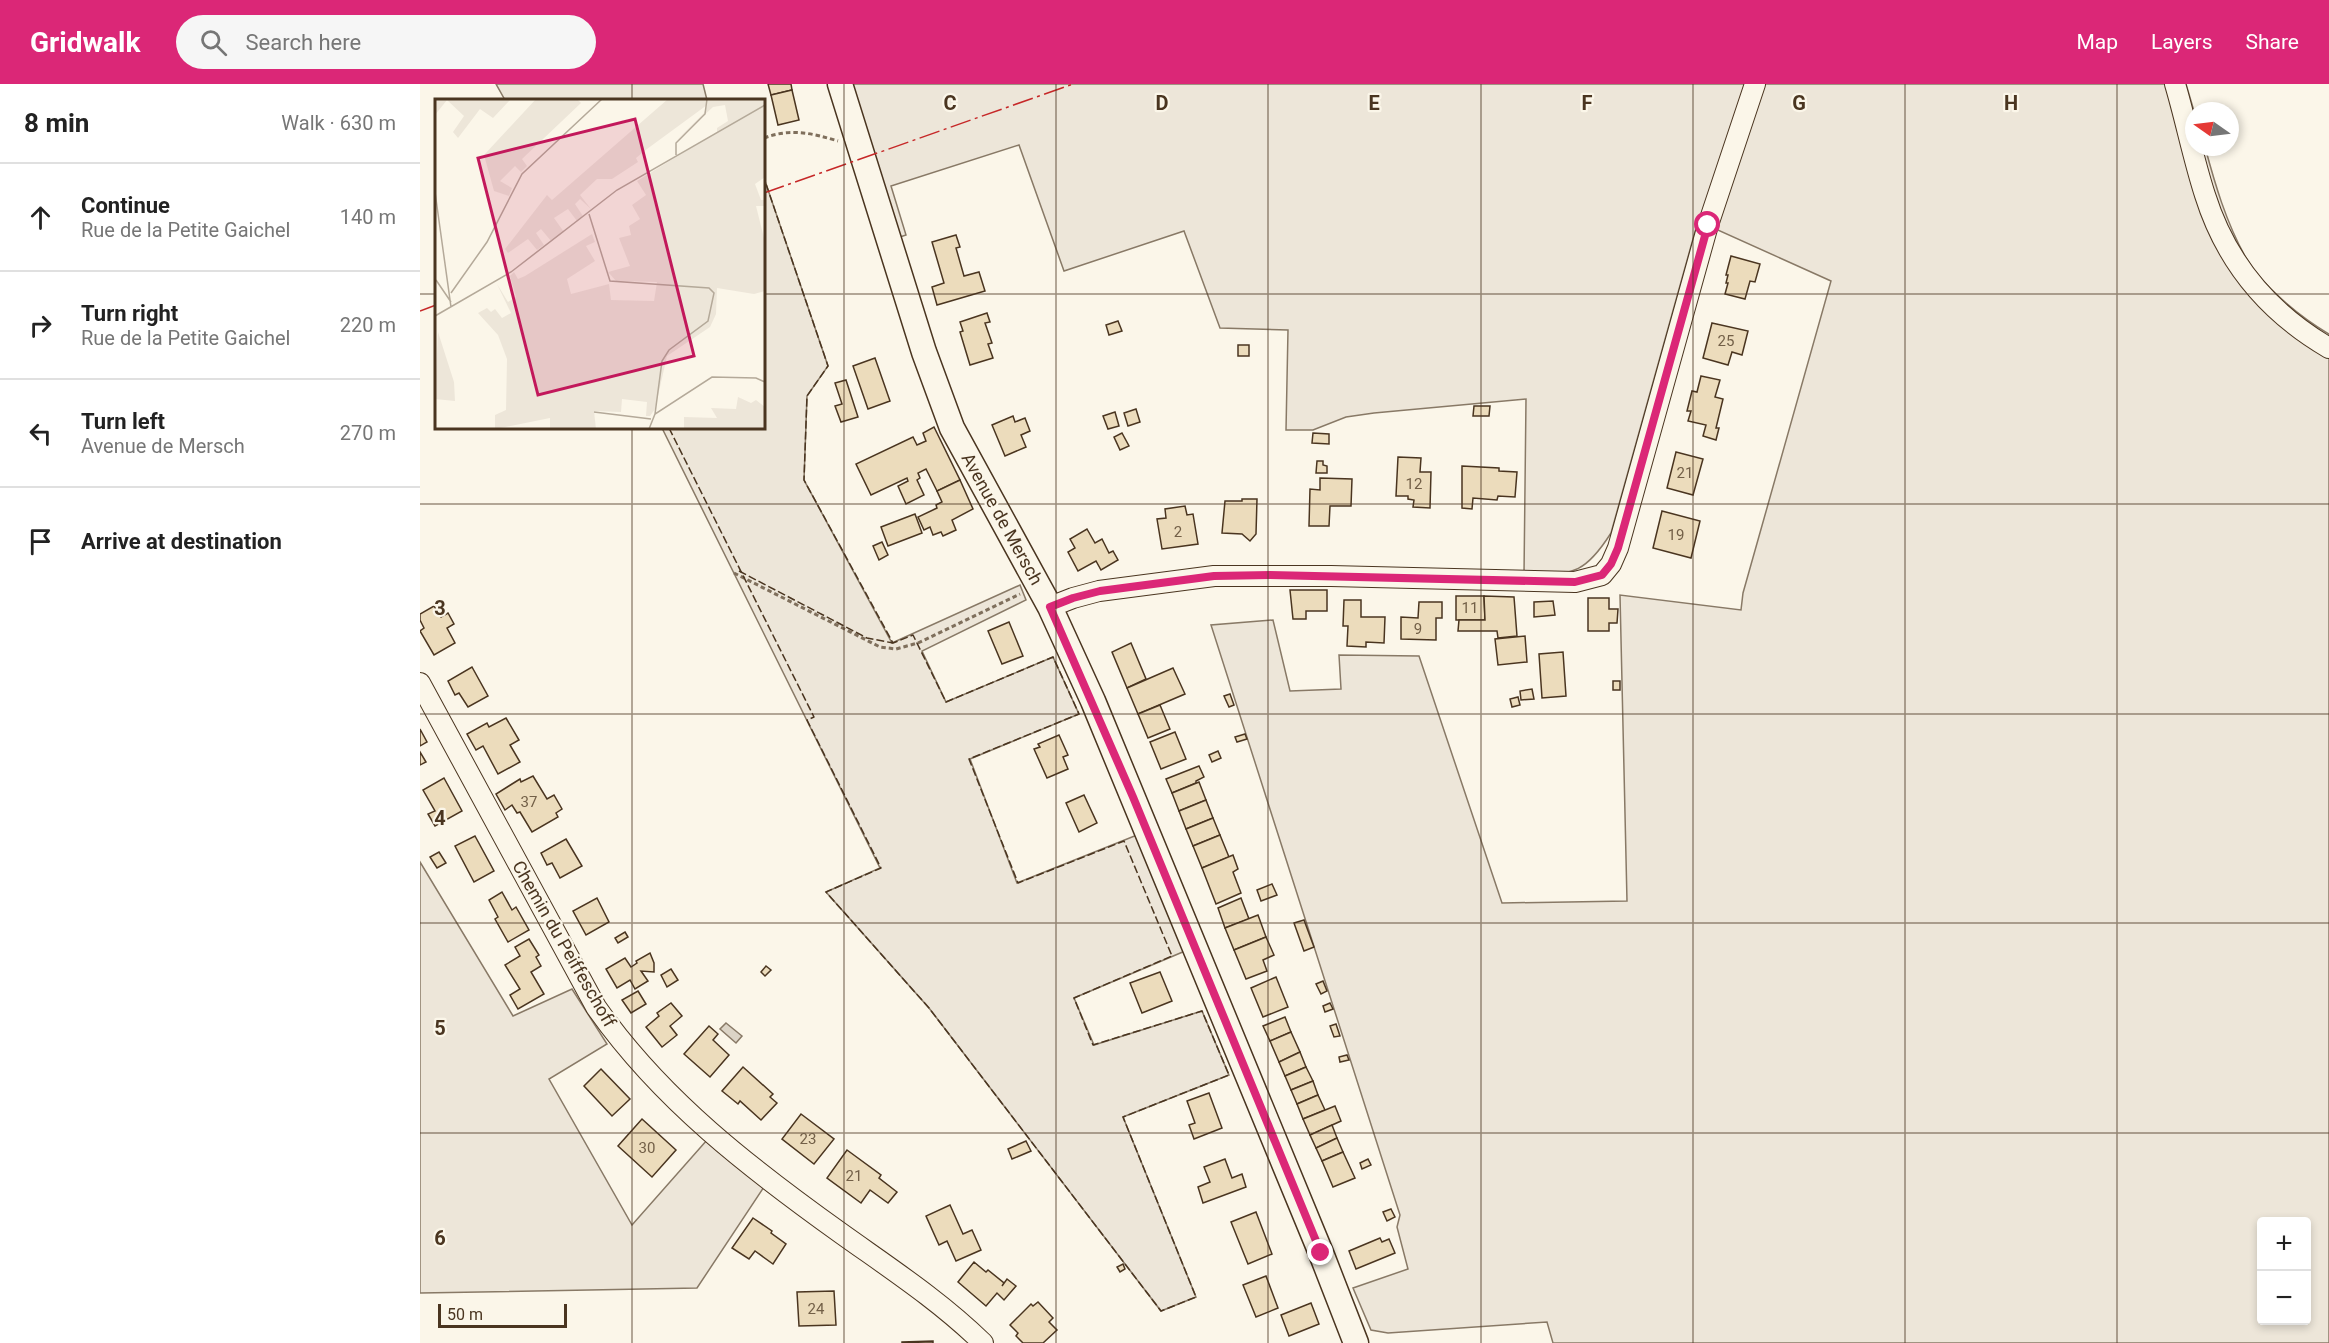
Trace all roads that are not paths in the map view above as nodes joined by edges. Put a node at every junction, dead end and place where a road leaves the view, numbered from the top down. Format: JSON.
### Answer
{"nodes":[{"id":1,"x":840,"y":84,"type":"edge"},
{"id":2,"x":1755,"y":84,"type":"edge"},
{"id":3,"x":2175,"y":84,"type":"edge"},
{"id":4,"x":2329,"y":348,"type":"edge"},
{"id":5,"x":1050,"y":607,"type":"junction"},
{"id":6,"x":420,"y":683,"type":"edge"},
{"id":7,"x":982,"y":1343,"type":"edge"},
{"id":8,"x":1356,"y":1343,"type":"edge"}],
"edges":[{"from":1,"to":5,"type":"main road","name":"Avenue de Mersch"},
{"from":2,"to":5,"type":"street"},
{"from":3,"to":4,"type":"street"},
{"from":5,"to":8,"type":"main road","name":"Avenue de Mersch"},
{"from":6,"to":7,"type":"street","name":"Chemin du Peiffeschoff"}]}
